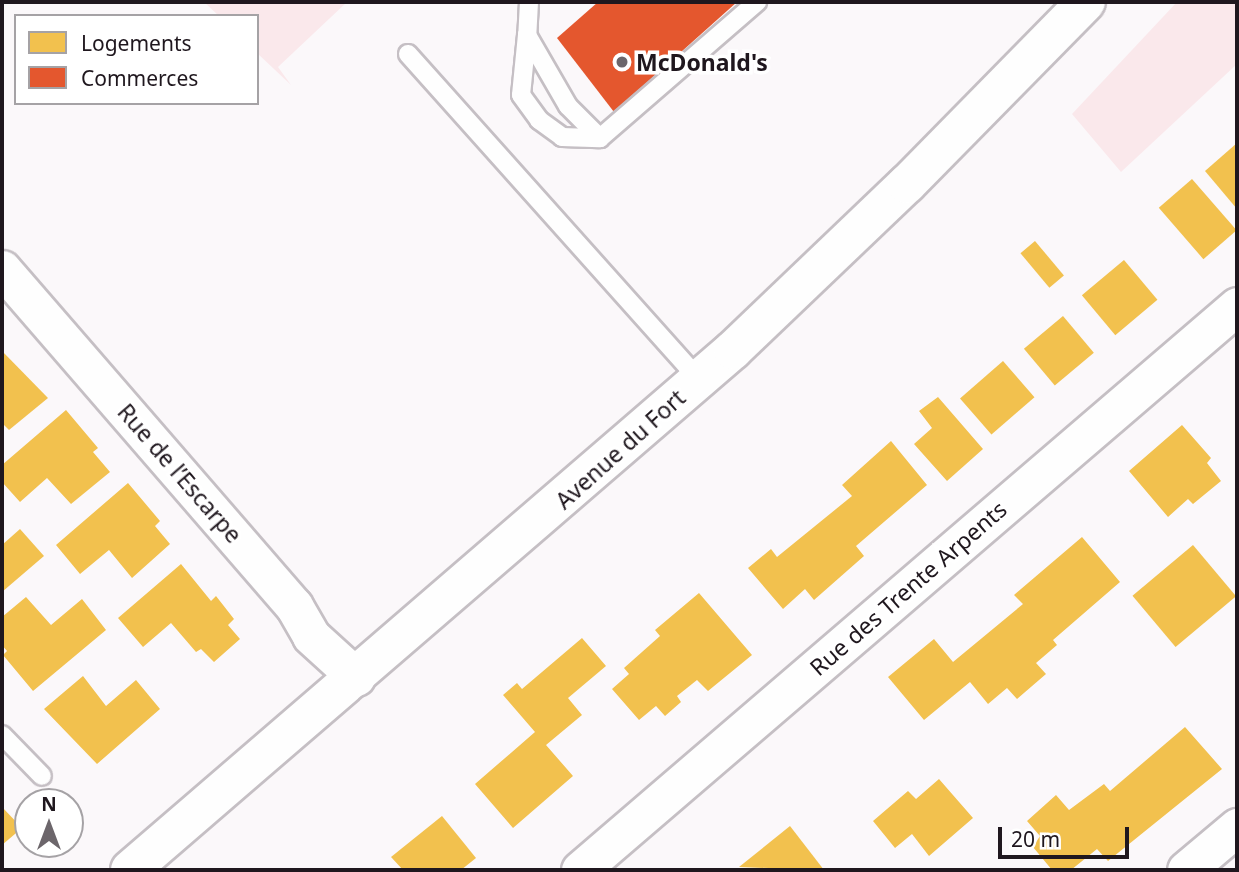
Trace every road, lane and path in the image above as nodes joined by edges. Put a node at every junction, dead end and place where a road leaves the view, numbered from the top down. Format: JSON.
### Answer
{"nodes":[{"id":1,"x":529,"y":2,"type":"edge"},
{"id":2,"x":758,"y":2,"type":"edge"},
{"id":3,"x":1086,"y":2,"type":"edge"},
{"id":4,"x":527,"y":35,"type":"junction"},
{"id":5,"x":408,"y":54,"type":"dead end"},
{"id":6,"x":600,"y":138,"type":"junction"},
{"id":7,"x":2,"y":270,"type":"edge"},
{"id":8,"x":1237,"y":306,"type":"edge"},
{"id":9,"x":698,"y":378,"type":"junction"},
{"id":10,"x":356,"y":677,"type":"junction"},
{"id":11,"x":2,"y":735,"type":"edge"},
{"id":12,"x":42,"y":776,"type":"dead end"},
{"id":13,"x":1237,"y":827,"type":"edge"},
{"id":14,"x":130,"y":870,"type":"edge"},
{"id":15,"x":580,"y":870,"type":"edge"},
{"id":16,"x":1186,"y":870,"type":"edge"}],
"edges":[{"from":1,"to":4,"type":"lane"},
{"from":2,"to":6,"type":"lane"},
{"from":3,"to":9,"type":"main road","name":"Avenue du Fort"},
{"from":4,"to":6,"type":"lane"},
{"from":4,"to":6,"type":"lane"},
{"from":5,"to":9,"type":"lane"},
{"from":7,"to":10,"type":"street","name":"Rue de l’Escarpe"},
{"from":8,"to":15,"type":"street","name":"Rue des Trente Arpents"},
{"from":9,"to":10,"type":"main road","name":"Avenue du Fort"},
{"from":10,"to":14,"type":"main road","name":"Avenue du Fort"},
{"from":11,"to":12,"type":"lane"},
{"from":13,"to":16,"type":"street"}]}
